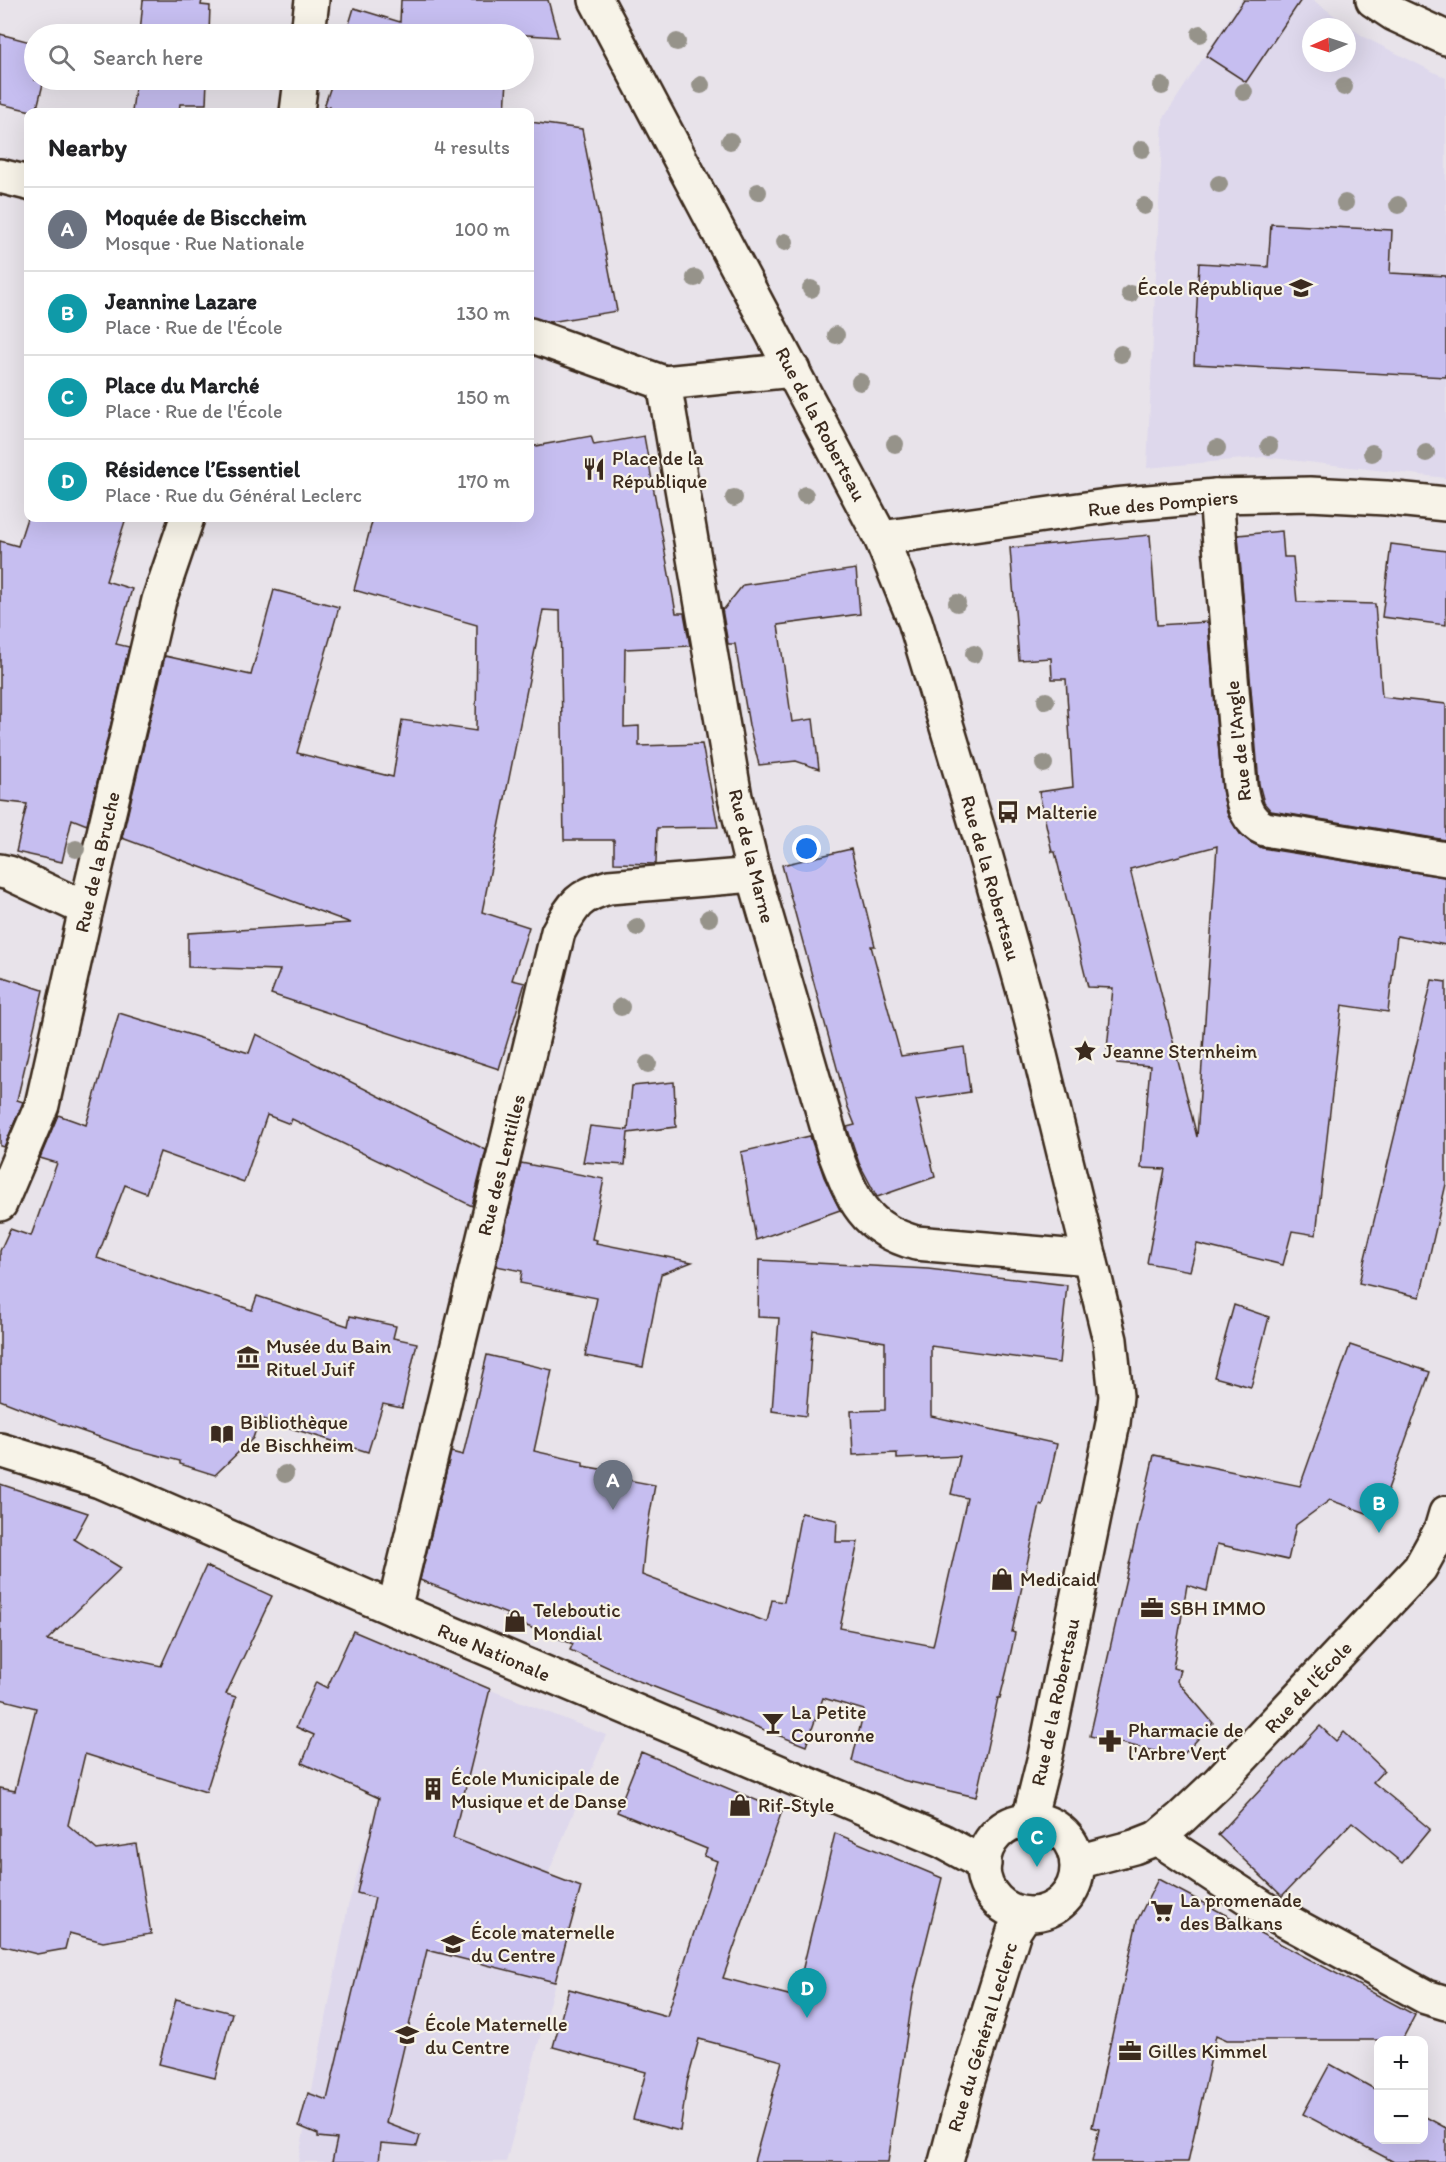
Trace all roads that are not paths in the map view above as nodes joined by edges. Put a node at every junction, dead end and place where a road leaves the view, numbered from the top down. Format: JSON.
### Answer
{"nodes":[{"id":1,"x":312,"y":0,"type":"edge"},
{"id":2,"x":596,"y":0,"type":"edge"},
{"id":3,"x":1389,"y":5,"type":"edge"},
{"id":4,"x":309,"y":24,"type":"edge"},
{"id":5,"x":1446,"y":38,"type":"edge"},
{"id":6,"x":300,"y":90,"type":"edge"},
{"id":7,"x":298,"y":108,"type":"edge"},
{"id":8,"x":0,"y":176,"type":"edge"},
{"id":9,"x":24,"y":182,"type":"edge"},
{"id":10,"x":534,"y":336,"type":"edge"},
{"id":11,"x":794,"y":370,"type":"junction"},
{"id":12,"x":664,"y":383,"type":"junction"},
{"id":13,"x":1216,"y":496,"type":"junction"},
{"id":14,"x":1446,"y":504,"type":"edge"},
{"id":15,"x":186,"y":522,"type":"edge"},
{"id":16,"x":881,"y":538,"type":"junction"},
{"id":17,"x":1446,"y":859,"type":"edge"},
{"id":18,"x":0,"y":871,"type":"edge"},
{"id":19,"x":754,"y":875,"type":"junction"},
{"id":20,"x":86,"y":909,"type":"junction"},
{"id":21,"x":0,"y":1204,"type":"edge"},
{"id":22,"x":1090,"y":1258,"type":"junction"},
{"id":23,"x":0,"y":1450,"type":"edge"},
{"id":24,"x":1444,"y":1525,"type":"edge"},
{"id":25,"x":393,"y":1609,"type":"junction"},
{"id":26,"x":1029,"y":1820,"type":"junction"},
{"id":27,"x":1157,"y":1838,"type":"junction"},
{"id":28,"x":1077,"y":1862,"type":"junction"},
{"id":29,"x":984,"y":1864,"type":"junction"},
{"id":30,"x":1025,"y":1914,"type":"junction"},
{"id":31,"x":1446,"y":2003,"type":"edge"},
{"id":32,"x":946,"y":2162,"type":"edge"}],
"edges":[{"from":1,"to":4,"type":"street"},
{"from":2,"to":11,"type":"street","name":"Rue de la Robertsau"},
{"from":3,"to":5,"type":"street"},
{"from":6,"to":7,"type":"street"},
{"from":8,"to":9,"type":"street"},
{"from":10,"to":12,"type":"street"},
{"from":11,"to":12,"type":"street"},
{"from":11,"to":16,"type":"street","name":"Rue de la Robertsau"},
{"from":12,"to":19,"type":"street","name":"Rue de la Marne"},
{"from":13,"to":14,"type":"street","name":"Rue des Pompiers"},
{"from":13,"to":16,"type":"street","name":"Rue des Pompiers"},
{"from":13,"to":17,"type":"street","name":"Rue de l'Angle"},
{"from":15,"to":20,"type":"street","name":"Rue de la Bruche"},
{"from":16,"to":22,"type":"street","name":"Rue de la Robertsau"},
{"from":18,"to":20,"type":"street"},
{"from":19,"to":22,"type":"street","name":"Rue de la Marne"},
{"from":19,"to":25,"type":"street","name":"Rue des Lentilles"},
{"from":20,"to":21,"type":"street","name":"Rue de la Bruche"},
{"from":22,"to":26,"type":"street","name":"Rue de la Robertsau"},
{"from":23,"to":25,"type":"street","name":"Rue Nationale"},
{"from":24,"to":27,"type":"street","name":"Rue de l'École"},
{"from":25,"to":29,"type":"street","name":"Rue Nationale"},
{"from":26,"to":28,"type":"street"},
{"from":26,"to":29,"type":"street"},
{"from":27,"to":28,"type":"street","name":"Rue de l'École"},
{"from":27,"to":31,"type":"street"},
{"from":28,"to":30,"type":"street"},
{"from":29,"to":30,"type":"street"},
{"from":30,"to":32,"type":"street","name":"Rue du Général Leclerc"}]}
